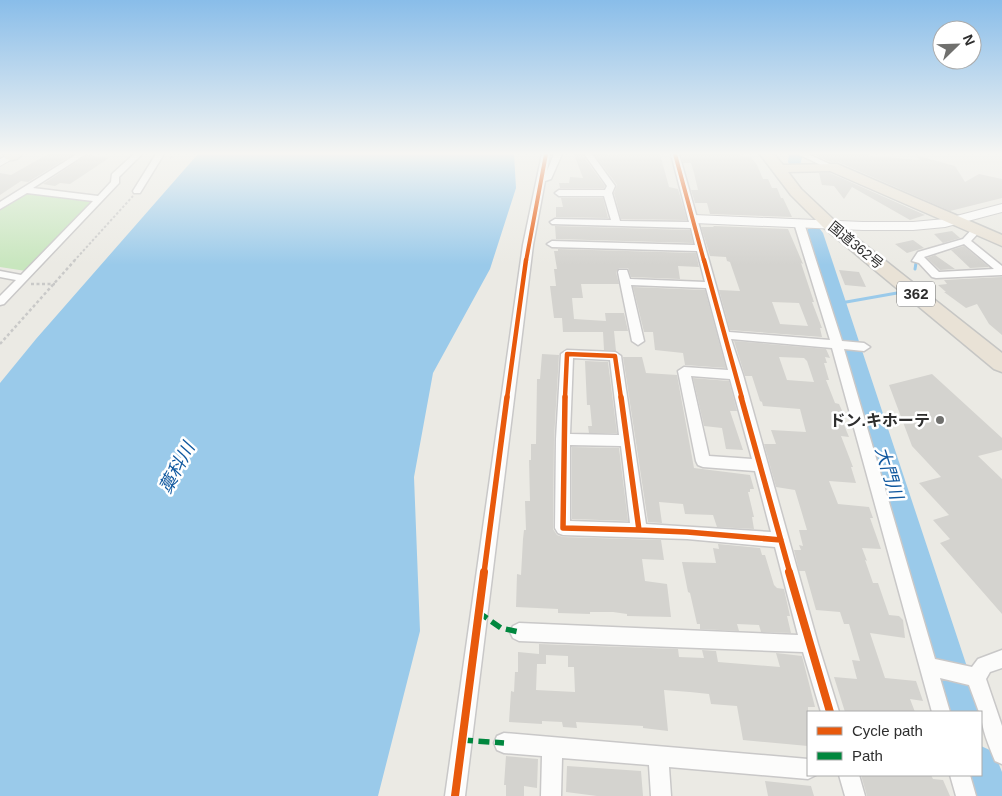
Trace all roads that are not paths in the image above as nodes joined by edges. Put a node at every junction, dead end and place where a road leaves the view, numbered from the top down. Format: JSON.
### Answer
{"nodes":[{"id":1,"x":24,"y":191,"type":"edge"},
{"id":2,"x":35,"y":191,"type":"edge"},
{"id":3,"x":107,"y":191,"type":"edge"},
{"id":4,"x":539,"y":191,"type":"edge"},
{"id":5,"x":686,"y":191,"type":"edge"},
{"id":6,"x":795,"y":191,"type":"edge"},
{"id":7,"x":808,"y":191,"type":"edge"},
{"id":8,"x":888,"y":191,"type":"edge"},
{"id":9,"x":559,"y":193,"type":"dead end"},
{"id":10,"x":608,"y":193,"type":"joint"},
{"id":11,"x":538,"y":194,"type":"joint"},
{"id":12,"x":100,"y":199,"type":"junction"},
{"id":13,"x":0,"y":206,"type":"edge"},
{"id":14,"x":1002,"y":208,"type":"edge"},
{"id":15,"x":956,"y":220,"type":"junction"},
{"id":16,"x":555,"y":222,"type":"dead end"},
{"id":17,"x":616,"y":222,"type":"junction"},
{"id":18,"x":695,"y":222,"type":"junction"},
{"id":19,"x":799,"y":223,"type":"junction"},
{"id":20,"x":836,"y":224,"type":"junction"},
{"id":21,"x":977,"y":229,"type":"junction"},
{"id":22,"x":966,"y":241,"type":"junction"},
{"id":23,"x":1002,"y":241,"type":"edge"},
{"id":24,"x":552,"y":244,"type":"dead end"},
{"id":25,"x":702,"y":248,"type":"junction"},
{"id":26,"x":1002,"y":271,"type":"edge"},
{"id":27,"x":0,"y":274,"type":"edge"},
{"id":28,"x":20,"y":281,"type":"junction"},
{"id":29,"x":712,"y":285,"type":"junction"},
{"id":30,"x":0,"y":302,"type":"edge"},
{"id":31,"x":725,"y":335,"type":"junction"},
{"id":32,"x":638,"y":342,"type":"dead end"},
{"id":33,"x":837,"y":344,"type":"junction"},
{"id":34,"x":864,"y":347,"type":"dead end"},
{"id":35,"x":1002,"y":348,"type":"edge"},
{"id":36,"x":1002,"y":364,"type":"edge"},
{"id":37,"x":737,"y":375,"type":"junction"},
{"id":38,"x":563,"y":439,"type":"junction"},
{"id":39,"x":627,"y":441,"type":"junction"},
{"id":40,"x":761,"y":466,"type":"junction"},
{"id":41,"x":640,"y":531,"type":"junction"},
{"id":42,"x":781,"y":540,"type":"junction"},
{"id":43,"x":518,"y":632,"type":"dead end"},
{"id":44,"x":809,"y":644,"type":"junction"},
{"id":45,"x":1002,"y":659,"type":"edge"},
{"id":46,"x":928,"y":666,"type":"junction"},
{"id":47,"x":976,"y":677,"type":"junction"},
{"id":48,"x":830,"y":711,"type":"edge"},
{"id":49,"x":941,"y":711,"type":"edge"},
{"id":50,"x":504,"y":743,"type":"dead end"},
{"id":51,"x":552,"y":748,"type":"junction"},
{"id":52,"x":1002,"y":754,"type":"edge"},
{"id":53,"x":658,"y":756,"type":"junction"},
{"id":54,"x":807,"y":769,"type":"edge"},
{"id":55,"x":849,"y":776,"type":"edge"},
{"id":56,"x":960,"y":776,"type":"edge"},
{"id":57,"x":456,"y":796,"type":"edge"},
{"id":58,"x":551,"y":796,"type":"edge"},
{"id":59,"x":662,"y":796,"type":"edge"},
{"id":60,"x":855,"y":796,"type":"edge"},
{"id":61,"x":966,"y":796,"type":"edge"}],
"edges":[{"from":1,"to":13,"type":"street"},
{"from":2,"to":12,"type":"street"},
{"from":3,"to":12,"type":"street"},
{"from":4,"to":11,"type":"street"},
{"from":5,"to":18,"type":"street"},
{"from":6,"to":20,"type":"highway","name":"国道362号","number":"362"},
{"from":7,"to":20,"type":"highway","name":"国道362号","number":"362"},
{"from":8,"to":15,"type":"highway"},
{"from":9,"to":10,"type":"street"},
{"from":10,"to":17,"type":"street"},
{"from":11,"to":57,"type":"street"},
{"from":12,"to":28,"type":"street"},
{"from":14,"to":15,"type":"street"},
{"from":15,"to":20,"type":"street"},
{"from":15,"to":21,"type":"highway"},
{"from":16,"to":17,"type":"street"},
{"from":17,"to":18,"type":"street"},
{"from":18,"to":19,"type":"street"},
{"from":18,"to":25,"type":"street"},
{"from":19,"to":20,"type":"street"},
{"from":19,"to":33,"type":"street"},
{"from":20,"to":35,"type":"highway","name":"国道362号","number":"362"},
{"from":20,"to":36,"type":"highway","name":"国道362号","number":"362"},
{"from":21,"to":22,"type":"street"},
{"from":21,"to":23,"type":"highway"},
{"from":22,"to":26,"type":"street"},
{"from":22,"to":26,"type":"street"},
{"from":24,"to":25,"type":"street"},
{"from":25,"to":29,"type":"street"},
{"from":27,"to":28,"type":"street"},
{"from":28,"to":30,"type":"street"},
{"from":29,"to":31,"type":"street"},
{"from":29,"to":32,"type":"street"},
{"from":31,"to":33,"type":"street"},
{"from":31,"to":37,"type":"street"},
{"from":33,"to":34,"type":"street"},
{"from":33,"to":46,"type":"street"},
{"from":37,"to":40,"type":"street"},
{"from":37,"to":40,"type":"street"},
{"from":38,"to":39,"type":"street"},
{"from":38,"to":39,"type":"street"},
{"from":38,"to":41,"type":"street"},
{"from":39,"to":41,"type":"street"},
{"from":40,"to":42,"type":"street"},
{"from":41,"to":42,"type":"street"},
{"from":42,"to":44,"type":"street"},
{"from":43,"to":44,"type":"street"},
{"from":44,"to":48,"type":"street"},
{"from":45,"to":47,"type":"street"},
{"from":46,"to":47,"type":"street"},
{"from":46,"to":49,"type":"street"},
{"from":47,"to":52,"type":"street"},
{"from":50,"to":51,"type":"street"},
{"from":51,"to":53,"type":"street"},
{"from":51,"to":58,"type":"street"},
{"from":53,"to":54,"type":"street"},
{"from":53,"to":59,"type":"street"},
{"from":55,"to":60,"type":"street"},
{"from":56,"to":61,"type":"street"}]}
